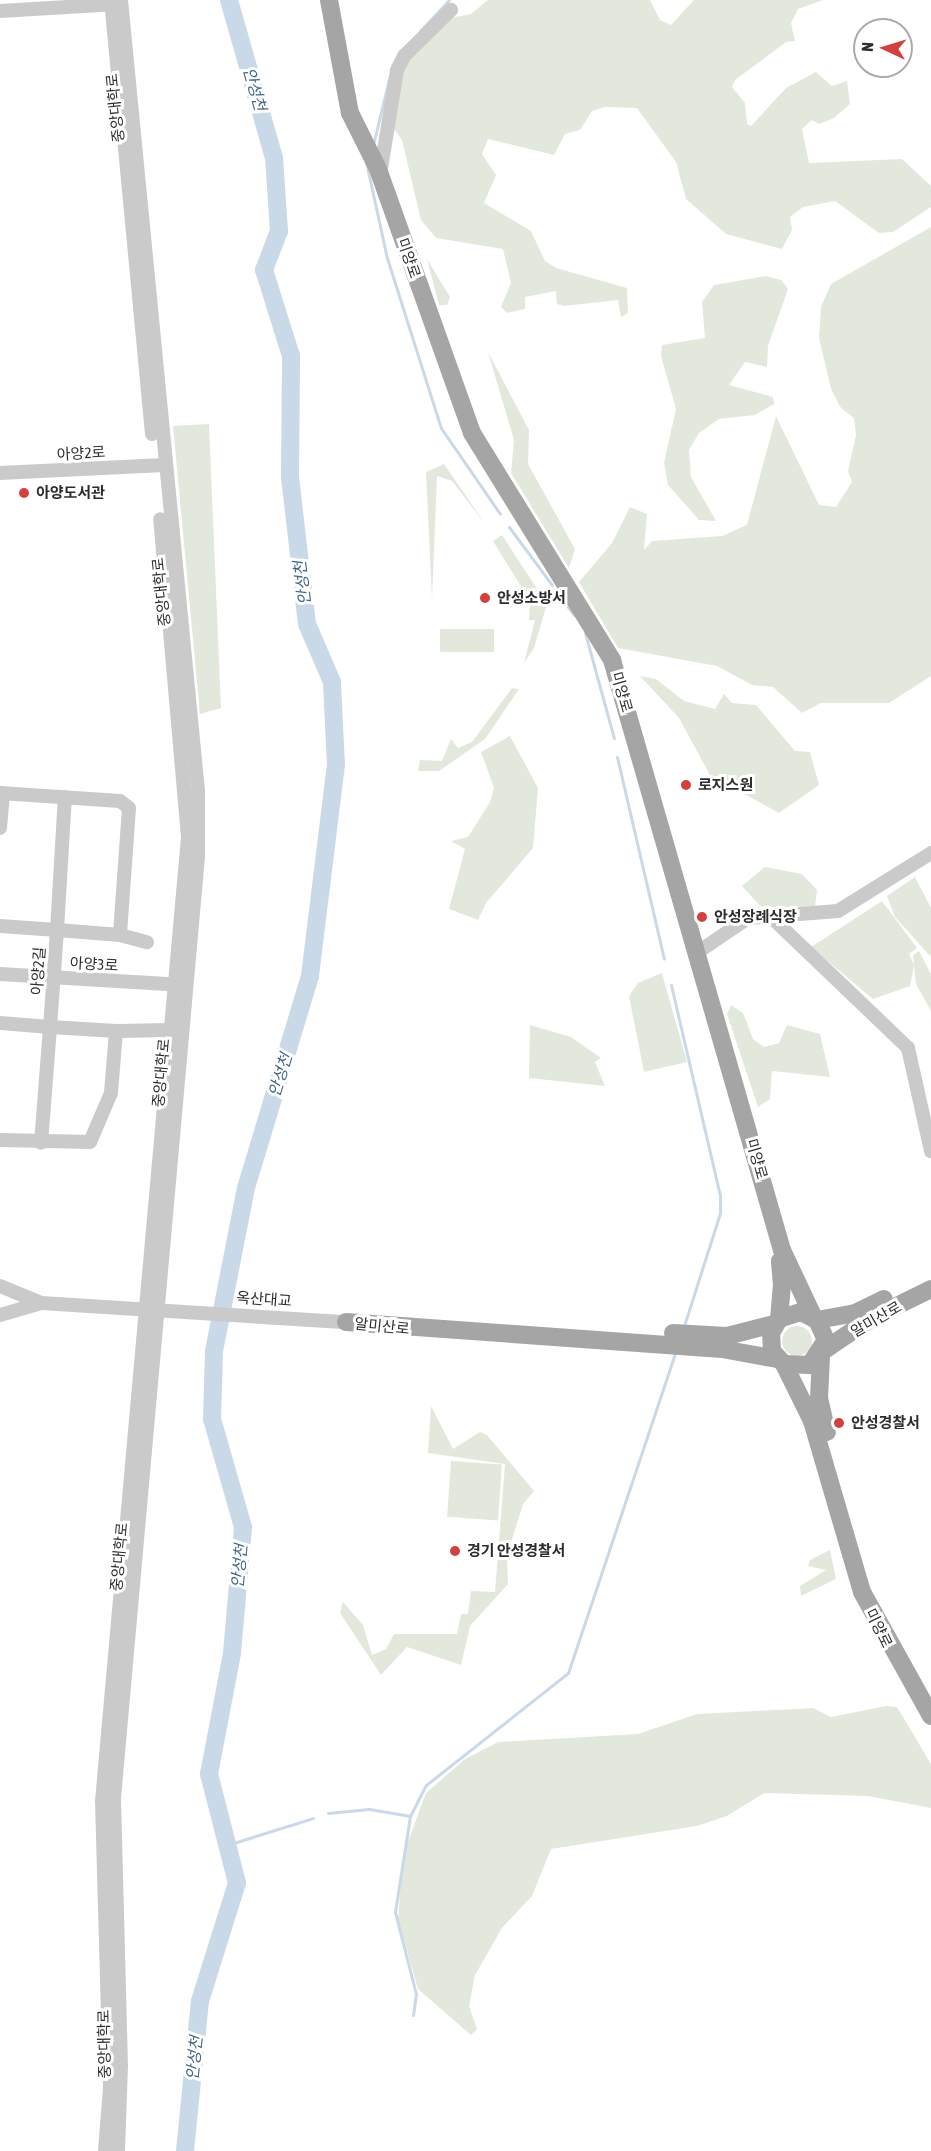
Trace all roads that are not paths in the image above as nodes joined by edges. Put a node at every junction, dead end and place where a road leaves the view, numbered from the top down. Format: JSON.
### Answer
{"nodes":[{"id":1,"x":329,"y":0,"type":"edge"},
{"id":2,"x":116,"y":2,"type":"edge"},
{"id":3,"x":451,"y":10,"type":"dead end"},
{"id":4,"x":0,"y":11,"type":"edge"},
{"id":5,"x":379,"y":172,"type":"junction"},
{"id":6,"x":159,"y":465,"type":"junction"},
{"id":7,"x":0,"y":473,"type":"edge"},
{"id":8,"x":1,"y":793,"type":"edge"},
{"id":9,"x":65,"y":797,"type":"junction"},
{"id":10,"x":0,"y":828,"type":"edge"},
{"id":11,"x":931,"y":853,"type":"edge"},
{"id":12,"x":770,"y":916,"type":"junction"},
{"id":13,"x":0,"y":926,"type":"edge"},
{"id":14,"x":57,"y":930,"type":"junction"},
{"id":15,"x":120,"y":935,"type":"junction"},
{"id":16,"x":147,"y":942,"type":"dead end"},
{"id":17,"x":698,"y":952,"type":"junction"},
{"id":18,"x":0,"y":974,"type":"edge"},
{"id":19,"x":54,"y":978,"type":"junction"},
{"id":20,"x":180,"y":985,"type":"junction"},
{"id":21,"x":0,"y":1023,"type":"edge"},
{"id":22,"x":50,"y":1027,"type":"junction"},
{"id":23,"x":171,"y":1030,"type":"junction"},
{"id":24,"x":116,"y":1031,"type":"junction"},
{"id":25,"x":0,"y":1140,"type":"edge"},
{"id":26,"x":41,"y":1143,"type":"junction"},
{"id":27,"x":931,"y":1151,"type":"edge"},
{"id":28,"x":782,"y":1250,"type":"junction"},
{"id":29,"x":931,"y":1276,"type":"edge"},
{"id":30,"x":0,"y":1286,"type":"edge"},
{"id":31,"x":931,"y":1289,"type":"edge"},
{"id":32,"x":41,"y":1303,"type":"junction"},
{"id":33,"x":149,"y":1309,"type":"junction"},
{"id":34,"x":0,"y":1315,"type":"edge"},
{"id":35,"x":815,"y":1318,"type":"junction"},
{"id":36,"x":346,"y":1322,"type":"junction"},
{"id":37,"x":776,"y":1322,"type":"junction"},
{"id":38,"x":822,"y":1354,"type":"junction"},
{"id":39,"x":780,"y":1362,"type":"junction"},
{"id":40,"x":931,"y":1698,"type":"edge"},
{"id":41,"x":931,"y":1716,"type":"edge"},
{"id":42,"x":105,"y":2151,"type":"edge"},
{"id":43,"x":118,"y":2151,"type":"edge"}],
"edges":[{"from":1,"to":5,"type":"main road","name":"미양로"},
{"from":2,"to":4,"type":"street"},
{"from":2,"to":6,"type":"street","name":"중앙대학로"},
{"from":3,"to":5,"type":"street"},
{"from":5,"to":17,"type":"main road","name":"미양로"},
{"from":6,"to":7,"type":"street","name":"아양2로"},
{"from":6,"to":20,"type":"street","name":"중앙대학로"},
{"from":8,"to":9,"type":"street"},
{"from":8,"to":10,"type":"street"},
{"from":9,"to":14,"type":"street"},
{"from":9,"to":15,"type":"street"},
{"from":11,"to":12,"type":"street"},
{"from":12,"to":17,"type":"street"},
{"from":12,"to":27,"type":"street"},
{"from":13,"to":14,"type":"street"},
{"from":14,"to":15,"type":"street","name":"아양2길"},
{"from":14,"to":19,"type":"street","name":"아양2길"},
{"from":15,"to":16,"type":"street","name":"아양2길"},
{"from":17,"to":28,"type":"main road","name":"미양로"},
{"from":18,"to":19,"type":"street","name":"아양3로"},
{"from":19,"to":20,"type":"street","name":"아양3로"},
{"from":19,"to":22,"type":"street","name":"아양2길"},
{"from":20,"to":23,"type":"street","name":"중앙대학로"},
{"from":20,"to":33,"type":"street","name":"중앙대학로"},
{"from":21,"to":22,"type":"street"},
{"from":22,"to":24,"type":"street"},
{"from":22,"to":26,"type":"street","name":"아양2길"},
{"from":23,"to":24,"type":"street"},
{"from":23,"to":33,"type":"street","name":"중앙대학로"},
{"from":24,"to":26,"type":"street"},
{"from":25,"to":26,"type":"street"},
{"from":28,"to":35,"type":"main road","name":"미양로"},
{"from":28,"to":37,"type":"main road","name":"미양로"},
{"from":29,"to":35,"type":"main road","name":"알미산로"},
{"from":30,"to":32,"type":"street"},
{"from":31,"to":38,"type":"main road","name":"알미산로"},
{"from":32,"to":33,"type":"street"},
{"from":32,"to":34,"type":"street"},
{"from":33,"to":36,"type":"street","name":"옥산대교"},
{"from":33,"to":42,"type":"street","name":"중앙대학로"},
{"from":33,"to":43,"type":"street","name":"중앙대학로"},
{"from":35,"to":37,"type":"main road"},
{"from":35,"to":38,"type":"main road"},
{"from":36,"to":37,"type":"main road","name":"알미산로"},
{"from":36,"to":39,"type":"main road","name":"알미산로"},
{"from":37,"to":39,"type":"main road"},
{"from":38,"to":39,"type":"main road"},
{"from":38,"to":40,"type":"main road","name":"미양로"},
{"from":39,"to":41,"type":"main road","name":"미양로"}]}
